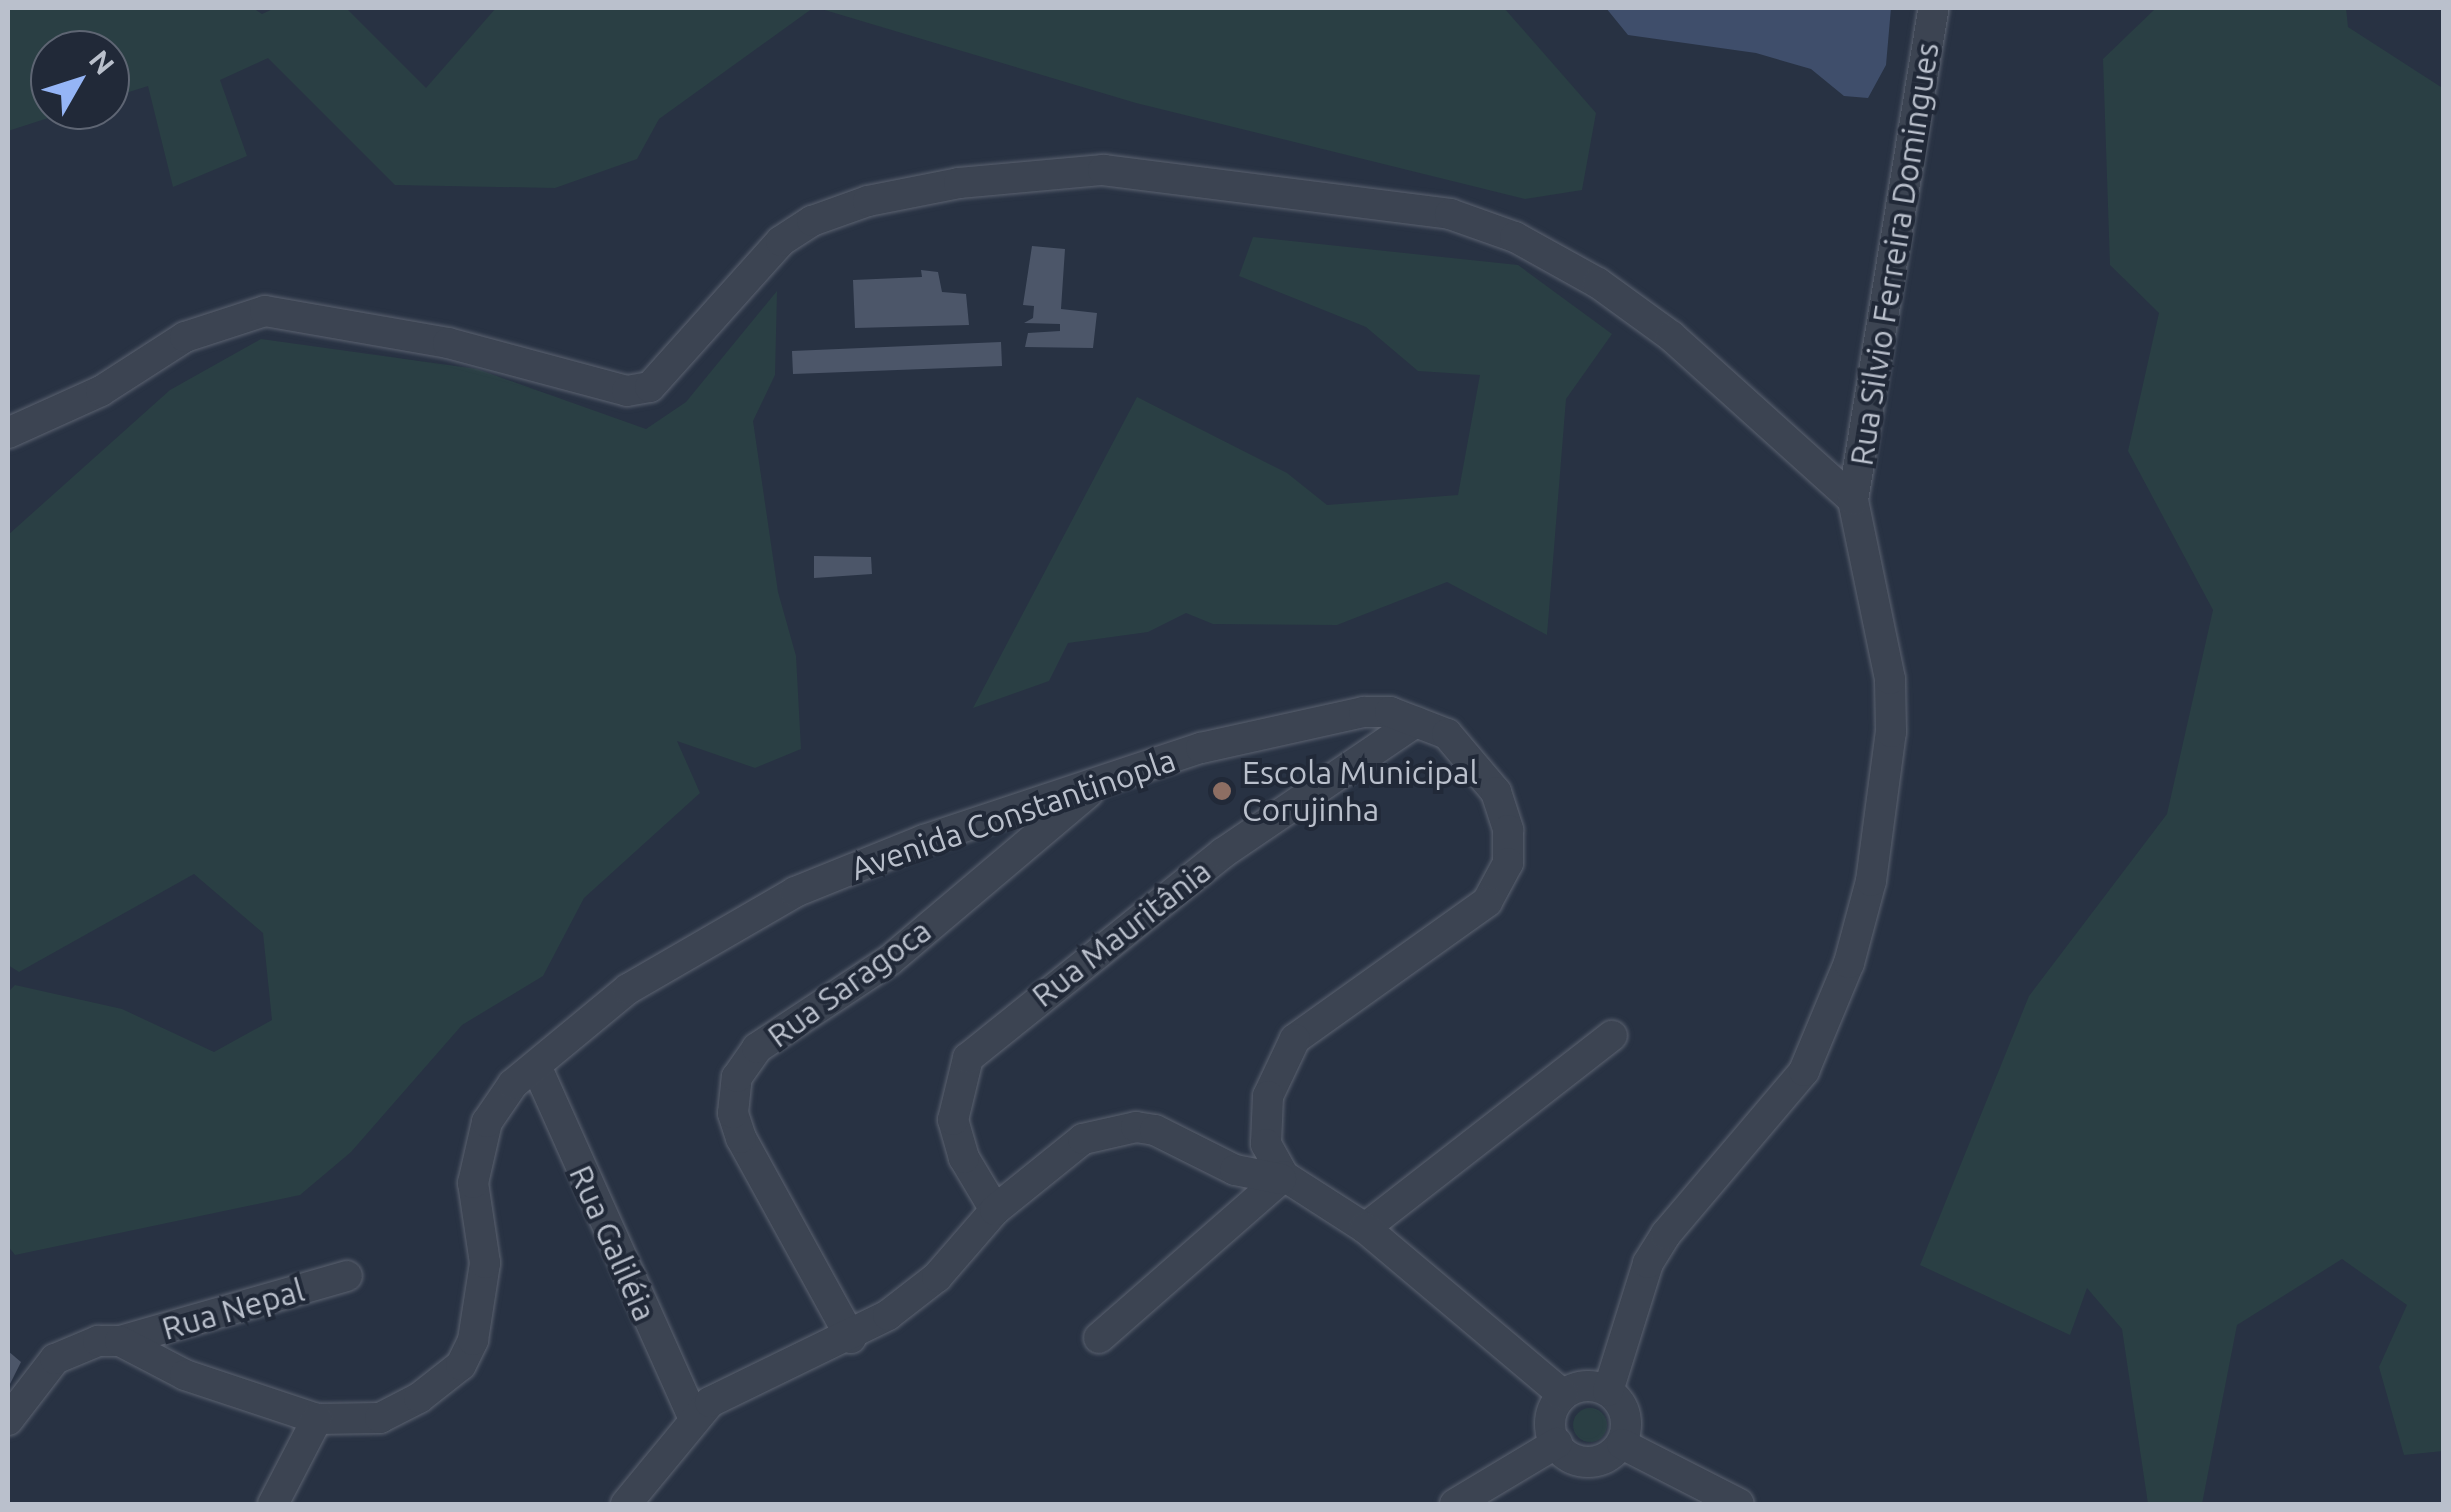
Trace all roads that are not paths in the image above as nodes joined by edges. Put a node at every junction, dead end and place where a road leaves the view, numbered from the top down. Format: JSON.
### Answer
{"nodes":[{"id":1,"x":1934,"y":8,"type":"edge"},
{"id":2,"x":8,"y":432,"type":"edge"},
{"id":3,"x":1853,"y":500,"type":"junction"},
{"id":4,"x":1416,"y":722,"type":"junction"},
{"id":5,"x":1099,"y":783,"type":"junction"},
{"id":6,"x":1612,"y":1036,"type":"dead end"},
{"id":7,"x":536,"y":1068,"type":"junction"},
{"id":8,"x":1283,"y":1178,"type":"junction"},
{"id":9,"x":995,"y":1210,"type":"junction"},
{"id":10,"x":1364,"y":1228,"type":"junction"},
{"id":11,"x":347,"y":1276,"type":"dead end"},
{"id":12,"x":851,"y":1338,"type":"junction"},
{"id":13,"x":1099,"y":1338,"type":"dead end"},
{"id":14,"x":120,"y":1341,"type":"junction"},
{"id":15,"x":1608,"y":1391,"type":"junction"},
{"id":16,"x":1563,"y":1395,"type":"junction"},
{"id":17,"x":693,"y":1416,"type":"junction"},
{"id":18,"x":317,"y":1419,"type":"junction"},
{"id":19,"x":8,"y":1420,"type":"edge"},
{"id":20,"x":1557,"y":1443,"type":"junction"},
{"id":21,"x":1622,"y":1444,"type":"junction"},
{"id":22,"x":273,"y":1504,"type":"edge"},
{"id":23,"x":626,"y":1504,"type":"edge"},
{"id":24,"x":1456,"y":1504,"type":"edge"},
{"id":25,"x":1739,"y":1504,"type":"edge"}],
"edges":[{"from":1,"to":3,"type":"street","name":"Rua Silvio Ferreira Domingues"},
{"from":2,"to":3,"type":"street"},
{"from":3,"to":15,"type":"street"},
{"from":4,"to":5,"type":"street","name":"Avenida Constantinopla"},
{"from":4,"to":8,"type":"street","name":"Avenida Constantinopla"},
{"from":4,"to":9,"type":"street","name":"Rua Mauritânia"},
{"from":5,"to":7,"type":"street","name":"Avenida Constantinopla"},
{"from":5,"to":12,"type":"street","name":"Rua Saragoca"},
{"from":6,"to":10,"type":"street"},
{"from":7,"to":17,"type":"street","name":"Rua Galiléia"},
{"from":7,"to":18,"type":"street","name":"Avenida Constantinopla"},
{"from":8,"to":9,"type":"street"},
{"from":8,"to":10,"type":"street"},
{"from":8,"to":13,"type":"street"},
{"from":9,"to":12,"type":"street"},
{"from":10,"to":16,"type":"street"},
{"from":11,"to":14,"type":"street","name":"Rua Nepal"},
{"from":12,"to":17,"type":"street"},
{"from":14,"to":18,"type":"street","name":"Avenida Constantinopla"},
{"from":14,"to":19,"type":"street"},
{"from":15,"to":16,"type":"street"},
{"from":15,"to":21,"type":"street"},
{"from":16,"to":20,"type":"street"},
{"from":17,"to":23,"type":"street"},
{"from":18,"to":22,"type":"street"},
{"from":20,"to":21,"type":"street"},
{"from":20,"to":24,"type":"street"},
{"from":21,"to":25,"type":"street"}]}
